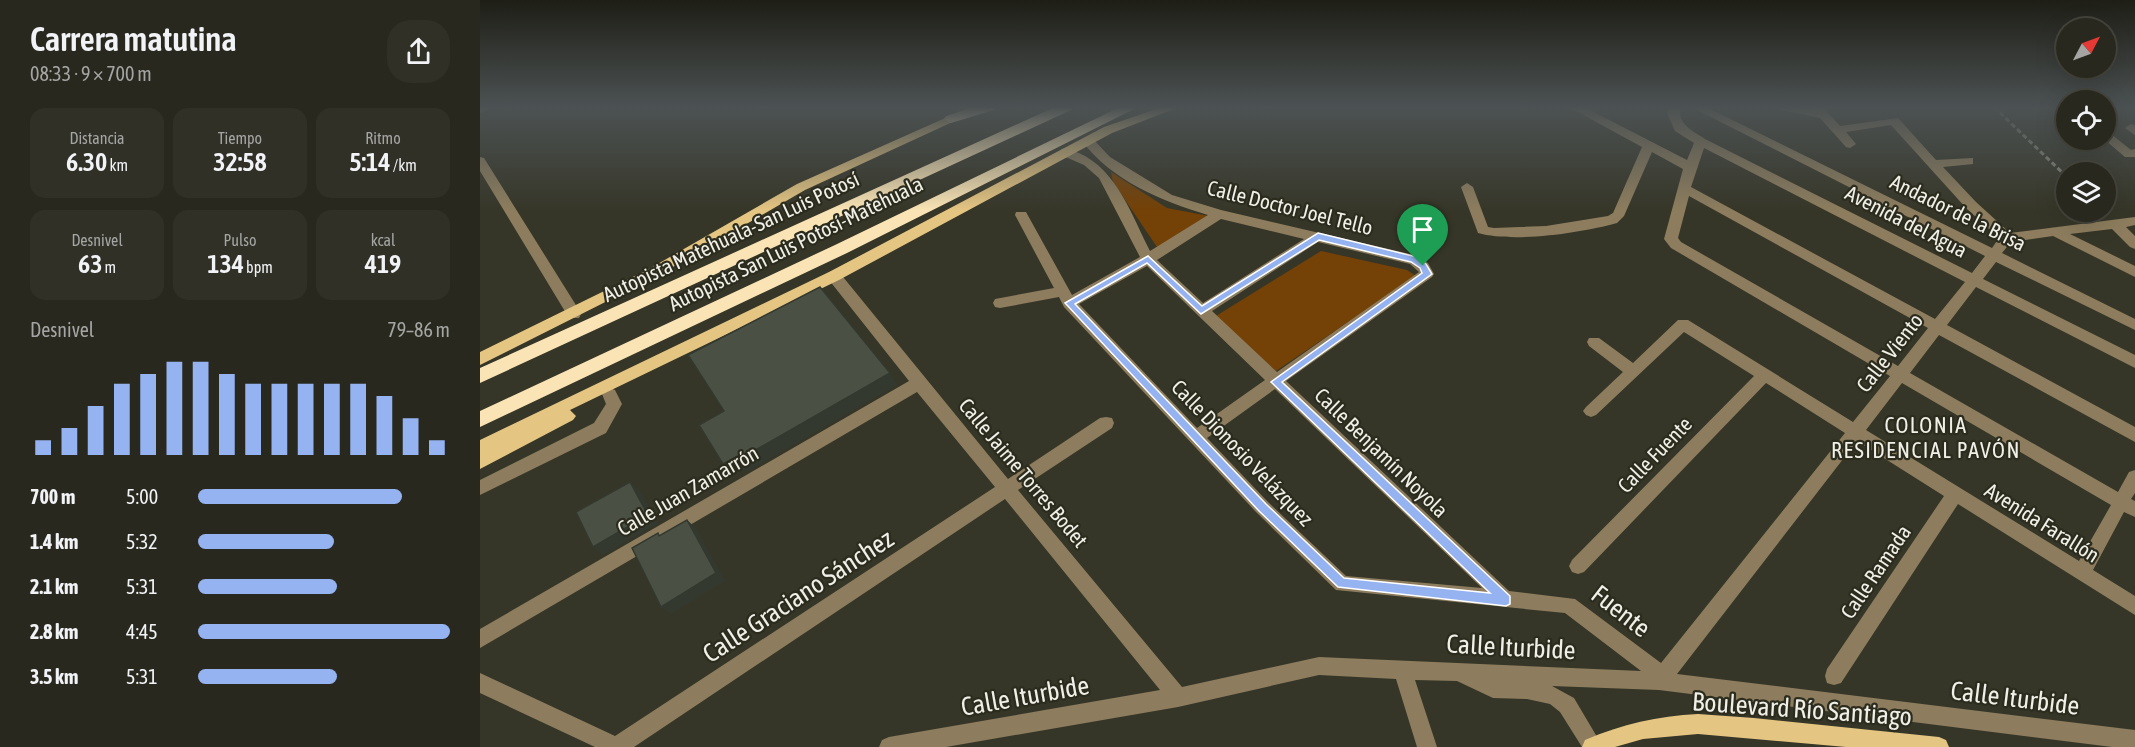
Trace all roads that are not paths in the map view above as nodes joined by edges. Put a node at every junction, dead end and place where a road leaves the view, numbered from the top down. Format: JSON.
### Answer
{"nodes":[{"id":1,"x":901,"y":142,"type":"edge"},
{"id":2,"x":991,"y":142,"type":"edge"},
{"id":3,"x":1060,"y":142,"type":"edge"},
{"id":4,"x":1086,"y":142,"type":"edge"},
{"id":5,"x":1089,"y":142,"type":"edge"},
{"id":6,"x":1641,"y":142,"type":"edge"},
{"id":7,"x":1701,"y":142,"type":"joint"},
{"id":8,"x":1767,"y":142,"type":"edge"},
{"id":9,"x":1913,"y":142,"type":"edge"},
{"id":10,"x":2116,"y":142,"type":"edge"},
{"id":11,"x":1649,"y":146,"type":"junction"},
{"id":12,"x":1065,"y":152,"type":"junction"},
{"id":13,"x":2132,"y":154,"type":"edge"},
{"id":14,"x":1969,"y":160,"type":"dead end"},
{"id":15,"x":480,"y":161,"type":"edge"},
{"id":16,"x":1934,"y":164,"type":"junction"},
{"id":17,"x":1690,"y":167,"type":"junction"},
{"id":18,"x":484,"y":177,"type":"edge"},
{"id":19,"x":1467,"y":187,"type":"dead end"},
{"id":20,"x":1686,"y":189,"type":"junction"},
{"id":21,"x":1220,"y":214,"type":"junction"},
{"id":22,"x":1021,"y":215,"type":"dead end"},
{"id":23,"x":2135,"y":221,"type":"edge"},
{"id":24,"x":2114,"y":223,"type":"junction"},
{"id":25,"x":2053,"y":231,"type":"junction"},
{"id":26,"x":1318,"y":236,"type":"junction"},
{"id":27,"x":2007,"y":237,"type":"junction"},
{"id":28,"x":2135,"y":244,"type":"edge"},
{"id":29,"x":1995,"y":256,"type":"junction"},
{"id":30,"x":1148,"y":259,"type":"junction"},
{"id":31,"x":2135,"y":272,"type":"edge"},
{"id":32,"x":834,"y":276,"type":"junction"},
{"id":33,"x":1975,"y":280,"type":"junction"},
{"id":34,"x":1065,"y":297,"type":"junction"},
{"id":35,"x":1000,"y":303,"type":"dead end"},
{"id":36,"x":1201,"y":310,"type":"junction"},
{"id":37,"x":574,"y":314,"type":"junction"},
{"id":38,"x":2135,"y":325,"type":"edge"},
{"id":39,"x":1937,"y":328,"type":"junction"},
{"id":40,"x":1594,"y":342,"type":"dead end"},
{"id":41,"x":690,"y":348,"type":"junction"},
{"id":42,"x":480,"y":357,"type":"edge"},
{"id":43,"x":2135,"y":362,"type":"edge"},
{"id":44,"x":1633,"y":370,"type":"junction"},
{"id":45,"x":1765,"y":375,"type":"junction"},
{"id":46,"x":1898,"y":375,"type":"junction"},
{"id":47,"x":480,"y":376,"type":"edge"},
{"id":48,"x":1276,"y":382,"type":"junction"},
{"id":49,"x":919,"y":383,"type":"junction"},
{"id":50,"x":610,"y":394,"type":"junction"},
{"id":51,"x":1591,"y":411,"type":"dead end"},
{"id":52,"x":484,"y":417,"type":"edge"},
{"id":53,"x":1106,"y":423,"type":"dead end"},
{"id":54,"x":1856,"y":432,"type":"junction"},
{"id":55,"x":2135,"y":435,"type":"edge"},
{"id":56,"x":1196,"y":437,"type":"junction"},
{"id":57,"x":480,"y":447,"type":"edge"},
{"id":58,"x":480,"y":462,"type":"edge"},
{"id":59,"x":2135,"y":477,"type":"edge"},
{"id":60,"x":480,"y":488,"type":"edge"},
{"id":61,"x":1008,"y":489,"type":"junction"},
{"id":62,"x":1955,"y":494,"type":"junction"},
{"id":63,"x":2128,"y":506,"type":"edge"},
{"id":64,"x":1578,"y":566,"type":"dead end"},
{"id":65,"x":2082,"y":573,"type":"junction"},
{"id":66,"x":1506,"y":600,"type":"junction"},
{"id":67,"x":2135,"y":606,"type":"edge"},
{"id":68,"x":480,"y":639,"type":"edge"},
{"id":69,"x":1403,"y":670,"type":"junction"},
{"id":70,"x":1456,"y":672,"type":"junction"},
{"id":71,"x":1834,"y":676,"type":"dead end"},
{"id":72,"x":1661,"y":679,"type":"junction"},
{"id":73,"x":480,"y":683,"type":"edge"},
{"id":74,"x":1178,"y":697,"type":"junction"},
{"id":75,"x":2135,"y":740,"type":"edge"},
{"id":76,"x":616,"y":747,"type":"edge"},
{"id":77,"x":890,"y":747,"type":"edge"},
{"id":78,"x":1427,"y":747,"type":"edge"},
{"id":79,"x":1593,"y":747,"type":"edge"},
{"id":80,"x":1939,"y":747,"type":"edge"}],
"edges":[{"from":1,"to":37,"type":"main road"},
{"from":2,"to":47,"type":"highway","name":"Autopista Matehuala-San Luis Potosí"},
{"from":3,"to":52,"type":"highway","name":"Autopista San Luis Potosí-Matehuala"},
{"from":4,"to":12,"type":"main road"},
{"from":5,"to":21,"type":"street","name":"Calle Doctor Joel Tello"},
{"from":6,"to":11,"type":"street"},
{"from":7,"to":17,"type":"street"},
{"from":7,"to":33,"type":"street","name":"Avenida del Agua"},
{"from":8,"to":29,"type":"street","name":"Andador de la Brisa"},
{"from":9,"to":16,"type":"street"},
{"from":10,"to":13,"type":"street"},
{"from":11,"to":17,"type":"street"},
{"from":11,"to":19,"type":"street"},
{"from":12,"to":30,"type":"street","name":"Calle Benjamín Noyola"},
{"from":12,"to":32,"type":"main road"},
{"from":14,"to":16,"type":"street"},
{"from":15,"to":18,"type":"street"},
{"from":16,"to":27,"type":"street"},
{"from":17,"to":20,"type":"street"},
{"from":18,"to":37,"type":"street"},
{"from":20,"to":39,"type":"street"},
{"from":20,"to":46,"type":"street"},
{"from":21,"to":26,"type":"street","name":"Calle Doctor Joel Tello"},
{"from":21,"to":30,"type":"street"},
{"from":22,"to":34,"type":"street","name":"Calle Dionosio Velázquez"},
{"from":23,"to":24,"type":"street"},
{"from":24,"to":25,"type":"street"},
{"from":24,"to":28,"type":"street"},
{"from":25,"to":27,"type":"street"},
{"from":25,"to":31,"type":"street"},
{"from":26,"to":36,"type":"street"},
{"from":26,"to":48,"type":"street","name":"Calle Doctor Joel Tello"},
{"from":27,"to":29,"type":"street","name":"Calle Viento"},
{"from":29,"to":33,"type":"street","name":"Calle Viento"},
{"from":29,"to":38,"type":"street","name":"Andador de la Brisa"},
{"from":30,"to":34,"type":"street"},
{"from":30,"to":36,"type":"street","name":"Calle Benjamín Noyola"},
{"from":32,"to":41,"type":"main road"},
{"from":32,"to":49,"type":"street","name":"Calle Jaime Torres Bodet"},
{"from":33,"to":39,"type":"street","name":"Calle Viento"},
{"from":33,"to":43,"type":"street","name":"Avenida del Agua"},
{"from":34,"to":35,"type":"street"},
{"from":34,"to":56,"type":"street","name":"Calle Dionosio Velázquez"},
{"from":36,"to":48,"type":"street","name":"Calle Benjamín Noyola"},
{"from":37,"to":42,"type":"main road"},
{"from":39,"to":46,"type":"street","name":"Calle Viento"},
{"from":39,"to":55,"type":"street"},
{"from":40,"to":44,"type":"street"},
{"from":41,"to":50,"type":"main road"},
{"from":41,"to":57,"type":"main road"},
{"from":44,"to":45,"type":"street","name":"Avenida Farallón"},
{"from":44,"to":51,"type":"street"},
{"from":45,"to":54,"type":"street","name":"Avenida Farallón"},
{"from":45,"to":64,"type":"street","name":"Calle Fuente"},
{"from":46,"to":54,"type":"street","name":"Calle Viento"},
{"from":46,"to":63,"type":"street"},
{"from":48,"to":56,"type":"street","name":"Calle Doctor Joel Tello"},
{"from":48,"to":66,"type":"street","name":"Calle Benjamín Noyola"},
{"from":49,"to":61,"type":"street","name":"Calle Jaime Torres Bodet"},
{"from":49,"to":68,"type":"street","name":"Calle Juan Zamarrón"},
{"from":50,"to":58,"type":"main road"},
{"from":50,"to":60,"type":"street"},
{"from":53,"to":61,"type":"street","name":"Calle Graciano Sánchez"},
{"from":54,"to":62,"type":"street","name":"Avenida Farallón"},
{"from":54,"to":72,"type":"street","name":"Calle Viento"},
{"from":56,"to":66,"type":"street","name":"Calle Dionosio Velázquez"},
{"from":59,"to":63,"type":"street"},
{"from":61,"to":74,"type":"street","name":"Calle Jaime Torres Bodet"},
{"from":61,"to":76,"type":"street","name":"Calle Graciano Sánchez"},
{"from":62,"to":65,"type":"street","name":"Avenida Farallón"},
{"from":62,"to":71,"type":"street","name":"Calle Ramada"},
{"from":63,"to":65,"type":"street"},
{"from":65,"to":67,"type":"street","name":"Avenida Farallón"},
{"from":66,"to":72,"type":"street","name":"Fuente"},
{"from":69,"to":70,"type":"street","name":"Calle Iturbide"},
{"from":69,"to":74,"type":"street","name":"Calle Iturbide"},
{"from":69,"to":78,"type":"street"},
{"from":70,"to":72,"type":"street","name":"Calle Iturbide"},
{"from":70,"to":79,"type":"street"},
{"from":72,"to":75,"type":"street","name":"Calle Iturbide"},
{"from":73,"to":76,"type":"street"},
{"from":74,"to":77,"type":"street","name":"Calle Iturbide"},
{"from":79,"to":80,"type":"main road","name":"Boulevard Río Santiago"}]}
